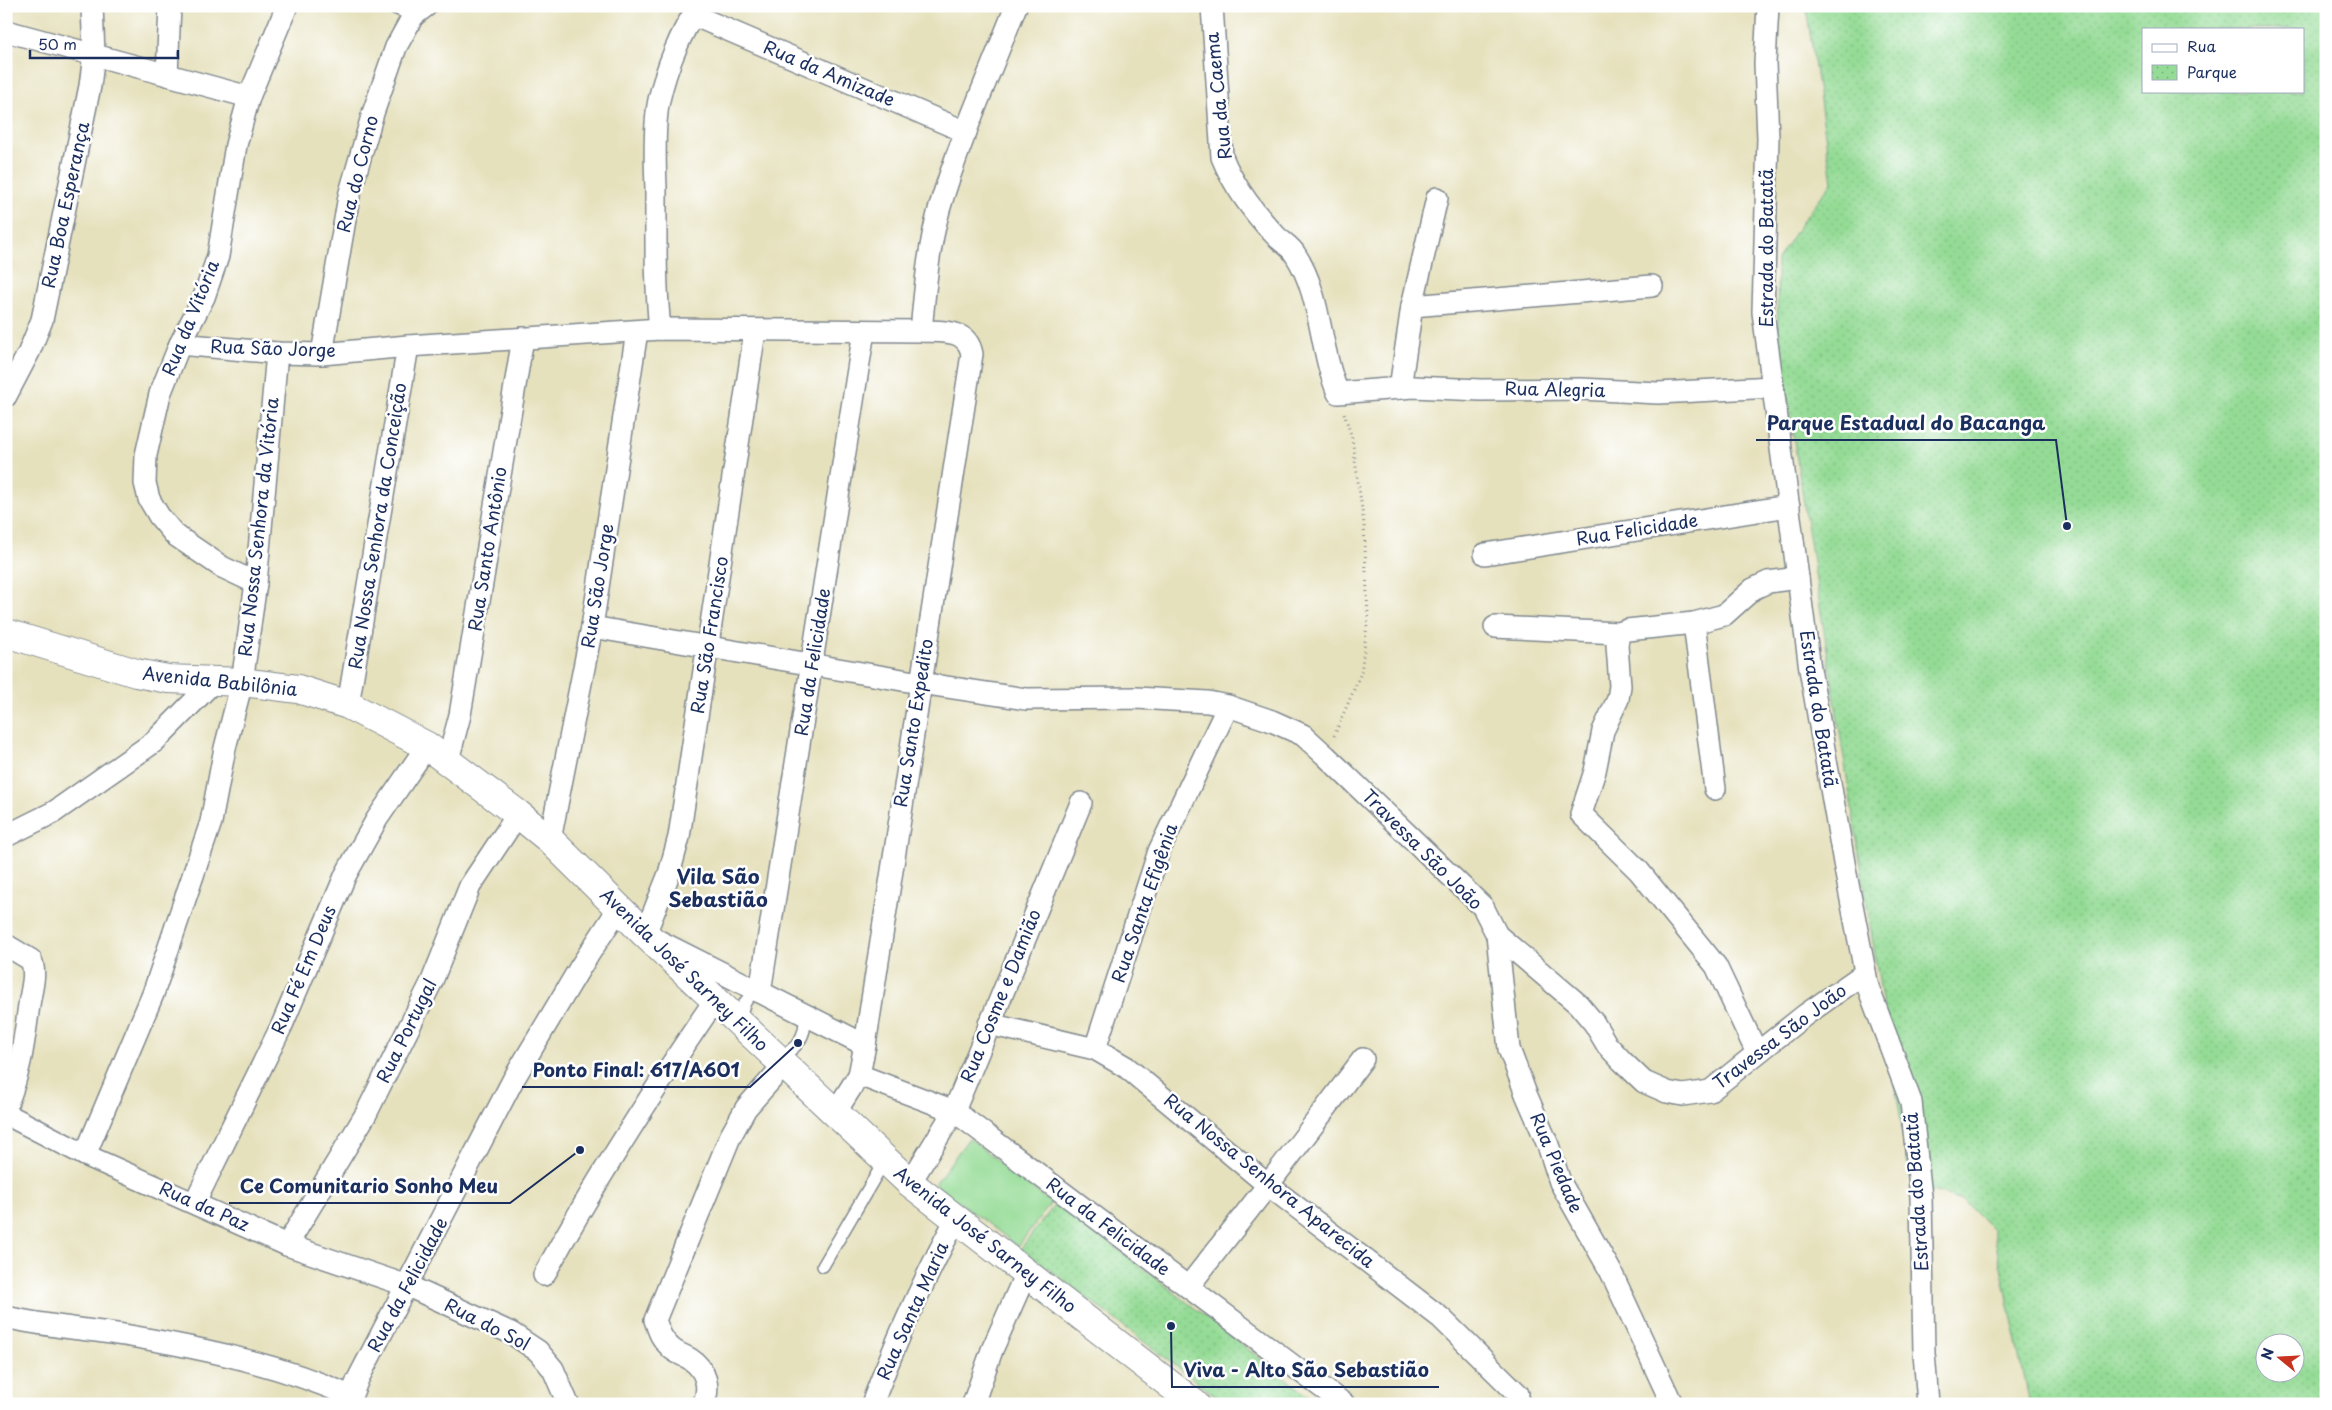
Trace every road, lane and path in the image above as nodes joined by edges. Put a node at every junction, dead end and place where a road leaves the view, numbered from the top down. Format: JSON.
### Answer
{"nodes":[{"id":1,"x":92,"y":6,"type":"edge"},
{"id":2,"x":170,"y":6,"type":"edge"},
{"id":3,"x":287,"y":6,"type":"edge"},
{"id":4,"x":390,"y":6,"type":"edge"},
{"id":5,"x":1016,"y":6,"type":"edge"},
{"id":6,"x":1212,"y":6,"type":"edge"},
{"id":7,"x":1768,"y":6,"type":"edge"},
{"id":8,"x":420,"y":11,"type":"edge"},
{"id":9,"x":696,"y":11,"type":"edge"},
{"id":10,"x":6,"y":30,"type":"edge"},
{"id":11,"x":94,"y":54,"type":"junction"},
{"id":12,"x":168,"y":75,"type":"junction"},
{"id":13,"x":249,"y":97,"type":"junction"},
{"id":14,"x":966,"y":132,"type":"junction"},
{"id":15,"x":1437,"y":198,"type":"dead end"},
{"id":16,"x":1652,"y":286,"type":"dead end"},
{"id":17,"x":1412,"y":306,"type":"junction"},
{"id":18,"x":660,"y":329,"type":"junction"},
{"id":19,"x":636,"y":331,"type":"junction"},
{"id":20,"x":755,"y":331,"type":"junction"},
{"id":21,"x":864,"y":331,"type":"junction"},
{"id":22,"x":921,"y":331,"type":"junction"},
{"id":23,"x":957,"y":333,"type":"joint"},
{"id":24,"x":523,"y":338,"type":"junction"},
{"id":25,"x":180,"y":344,"type":"junction"},
{"id":26,"x":408,"y":346,"type":"junction"},
{"id":27,"x":277,"y":352,"type":"junction"},
{"id":28,"x":322,"y":354,"type":"junction"},
{"id":29,"x":1773,"y":387,"type":"junction"},
{"id":30,"x":1400,"y":388,"type":"junction"},
{"id":31,"x":1338,"y":393,"type":"junction"},
{"id":32,"x":6,"y":396,"type":"edge"},
{"id":33,"x":1789,"y":506,"type":"junction"},
{"id":34,"x":1485,"y":554,"type":"dead end"},
{"id":35,"x":1798,"y":578,"type":"junction"},
{"id":36,"x":256,"y":583,"type":"junction"},
{"id":37,"x":1694,"y":623,"type":"junction"},
{"id":38,"x":592,"y":627,"type":"junction"},
{"id":39,"x":1495,"y":627,"type":"dead end"},
{"id":40,"x":6,"y":633,"type":"edge"},
{"id":41,"x":1619,"y":633,"type":"junction"},
{"id":42,"x":708,"y":647,"type":"junction"},
{"id":43,"x":813,"y":665,"type":"junction"},
{"id":44,"x":213,"y":682,"type":"junction"},
{"id":45,"x":242,"y":682,"type":"junction"},
{"id":46,"x":920,"y":684,"type":"junction"},
{"id":47,"x":348,"y":705,"type":"junction"},
{"id":48,"x":1228,"y":706,"type":"junction"},
{"id":49,"x":437,"y":753,"type":"junction"},
{"id":50,"x":1326,"y":756,"type":"junction"},
{"id":51,"x":1715,"y":789,"type":"dead end"},
{"id":52,"x":1081,"y":803,"type":"dead end"},
{"id":53,"x":518,"y":814,"type":"junction"},
{"id":54,"x":6,"y":836,"type":"edge"},
{"id":55,"x":550,"y":840,"type":"junction"},
{"id":56,"x":619,"y":908,"type":"junction"},
{"id":57,"x":645,"y":934,"type":"junction"},
{"id":58,"x":1497,"y":935,"type":"junction"},
{"id":59,"x":6,"y":945,"type":"edge"},
{"id":60,"x":1865,"y":973,"type":"junction"},
{"id":61,"x":760,"y":992,"type":"junction"},
{"id":62,"x":715,"y":1000,"type":"junction"},
{"id":63,"x":804,"y":1014,"type":"junction"},
{"id":64,"x":989,"y":1024,"type":"junction"},
{"id":65,"x":743,"y":1026,"type":"junction"},
{"id":66,"x":865,"y":1045,"type":"junction"},
{"id":67,"x":1095,"y":1049,"type":"junction"},
{"id":68,"x":1757,"y":1053,"type":"junction"},
{"id":69,"x":1363,"y":1059,"type":"dead end"},
{"id":70,"x":780,"y":1061,"type":"junction"},
{"id":71,"x":859,"y":1075,"type":"junction"},
{"id":72,"x":6,"y":1106,"type":"edge"},
{"id":73,"x":954,"y":1112,"type":"junction"},
{"id":74,"x":835,"y":1113,"type":"junction"},
{"id":75,"x":6,"y":1114,"type":"edge"},
{"id":76,"x":85,"y":1155,"type":"junction"},
{"id":77,"x":885,"y":1160,"type":"junction"},
{"id":78,"x":910,"y":1183,"type":"junction"},
{"id":79,"x":1268,"y":1185,"type":"junction"},
{"id":80,"x":195,"y":1202,"type":"junction"},
{"id":81,"x":956,"y":1219,"type":"junction"},
{"id":82,"x":287,"y":1245,"type":"junction"},
{"id":83,"x":823,"y":1266,"type":"dead end"},
{"id":84,"x":1026,"y":1273,"type":"junction"},
{"id":85,"x":544,"y":1275,"type":"dead end"},
{"id":86,"x":408,"y":1286,"type":"junction"},
{"id":87,"x":1188,"y":1287,"type":"junction"},
{"id":88,"x":6,"y":1316,"type":"edge"},
{"id":89,"x":705,"y":1394,"type":"edge"},
{"id":90,"x":1518,"y":1394,"type":"dead end"},
{"id":91,"x":349,"y":1400,"type":"edge"},
{"id":92,"x":568,"y":1404,"type":"edge"},
{"id":93,"x":872,"y":1404,"type":"edge"},
{"id":94,"x":973,"y":1404,"type":"edge"},
{"id":95,"x":1196,"y":1404,"type":"edge"},
{"id":96,"x":1344,"y":1404,"type":"edge"},
{"id":97,"x":1672,"y":1404,"type":"edge"},
{"id":98,"x":1928,"y":1404,"type":"edge"}],
"edges":[{"from":1,"to":11,"type":"street","name":"Rua Boa Esperança"},
{"from":2,"to":12,"type":"street"},
{"from":3,"to":13,"type":"street","name":"Rua da Vitória"},
{"from":4,"to":8,"type":"lane"},
{"from":5,"to":14,"type":"street"},
{"from":6,"to":31,"type":"street","name":"Rua da Caema"},
{"from":7,"to":29,"type":"street","name":"Estrada do Batatã"},
{"from":8,"to":28,"type":"street","name":"Rua do Corno"},
{"from":9,"to":14,"type":"street","name":"Rua da Amizade"},
{"from":9,"to":18,"type":"street"},
{"from":10,"to":11,"type":"street"},
{"from":11,"to":12,"type":"street"},
{"from":11,"to":32,"type":"street","name":"Rua Boa Esperança"},
{"from":12,"to":13,"type":"street"},
{"from":13,"to":25,"type":"street","name":"Rua da Vitória"},
{"from":14,"to":22,"type":"street"},
{"from":15,"to":17,"type":"street"},
{"from":16,"to":17,"type":"street"},
{"from":17,"to":30,"type":"street"},
{"from":18,"to":19,"type":"street","name":"Rua São Jorge"},
{"from":18,"to":20,"type":"street","name":"Rua São Jorge"},
{"from":19,"to":24,"type":"street","name":"Rua São Jorge"},
{"from":19,"to":38,"type":"street","name":"Rua São Jorge"},
{"from":20,"to":21,"type":"street","name":"Rua São Jorge"},
{"from":20,"to":42,"type":"street","name":"Rua São Francisco"},
{"from":21,"to":22,"type":"street","name":"Rua São Jorge"},
{"from":21,"to":43,"type":"street","name":"Rua da Felicidade"},
{"from":22,"to":23,"type":"street","name":"Rua São Jorge"},
{"from":23,"to":46,"type":"street","name":"Rua Santo Expedito"},
{"from":24,"to":26,"type":"street","name":"Rua São Jorge"},
{"from":24,"to":49,"type":"street","name":"Rua Santo Antônio"},
{"from":25,"to":27,"type":"street","name":"Rua São Jorge"},
{"from":25,"to":36,"type":"street","name":"Rua da Vitória"},
{"from":26,"to":28,"type":"street","name":"Rua São Jorge"},
{"from":26,"to":47,"type":"street","name":"Rua Nossa Senhora da Conceição"},
{"from":27,"to":28,"type":"street","name":"Rua São Jorge"},
{"from":27,"to":36,"type":"street","name":"Rua Nossa Senhora da Vitória"},
{"from":29,"to":30,"type":"street","name":"Rua Alegria"},
{"from":29,"to":33,"type":"street","name":"Estrada do Batatã"},
{"from":30,"to":31,"type":"street","name":"Rua Alegria"},
{"from":31,"to":50,"type":"path"},
{"from":33,"to":34,"type":"street","name":"Rua Felicidade"},
{"from":33,"to":35,"type":"street","name":"Estrada do Batatã"},
{"from":35,"to":37,"type":"street"},
{"from":35,"to":60,"type":"street","name":"Estrada do Batatã"},
{"from":36,"to":45,"type":"street","name":"Rua Nossa Senhora da Vitória"},
{"from":37,"to":41,"type":"street"},
{"from":37,"to":51,"type":"street"},
{"from":38,"to":42,"type":"street"},
{"from":38,"to":55,"type":"street","name":"Rua São Jorge"},
{"from":39,"to":41,"type":"street"},
{"from":40,"to":44,"type":"main road","name":"Avenida Babilônia"},
{"from":41,"to":68,"type":"street"},
{"from":42,"to":43,"type":"street"},
{"from":42,"to":57,"type":"street","name":"Rua São Francisco"},
{"from":43,"to":46,"type":"street"},
{"from":43,"to":61,"type":"street","name":"Rua da Felicidade"},
{"from":44,"to":45,"type":"main road","name":"Avenida Babilônia"},
{"from":44,"to":54,"type":"street"},
{"from":45,"to":47,"type":"main road","name":"Avenida Babilônia"},
{"from":45,"to":76,"type":"street","name":"Rua Nossa Senhora da Vitória"},
{"from":46,"to":48,"type":"street","name":"Travessa São João"},
{"from":46,"to":66,"type":"street","name":"Rua Santo Expedito"},
{"from":47,"to":49,"type":"main road","name":"Avenida Babilônia"},
{"from":48,"to":50,"type":"street","name":"Travessa São João"},
{"from":48,"to":67,"type":"street","name":"Rua Santa Efigênia"},
{"from":49,"to":53,"type":"main road","name":"Avenida José Sarney Filho"},
{"from":49,"to":80,"type":"street","name":"Rua Fé Em Deus"},
{"from":50,"to":58,"type":"street","name":"Travessa São João"},
{"from":52,"to":64,"type":"street","name":"Rua Cosme e Damião"},
{"from":53,"to":55,"type":"main road","name":"Avenida José Sarney Filho"},
{"from":53,"to":82,"type":"street","name":"Rua Portugal"},
{"from":55,"to":56,"type":"main road","name":"Avenida José Sarney Filho"},
{"from":56,"to":57,"type":"main road","name":"Avenida José Sarney Filho"},
{"from":56,"to":86,"type":"street","name":"Rua da Felicidade"},
{"from":57,"to":61,"type":"street"},
{"from":57,"to":62,"type":"main road","name":"Avenida José Sarney Filho"},
{"from":58,"to":68,"type":"street","name":"Travessa São João"},
{"from":58,"to":97,"type":"street","name":"Rua Piedade"},
{"from":59,"to":72,"type":"street"},
{"from":60,"to":68,"type":"street","name":"Travessa São João"},
{"from":60,"to":98,"type":"street","name":"Estrada do Batatã"},
{"from":61,"to":63,"type":"street"},
{"from":61,"to":65,"type":"lane"},
{"from":62,"to":65,"type":"main road","name":"Avenida José Sarney Filho"},
{"from":62,"to":85,"type":"street"},
{"from":63,"to":66,"type":"street"},
{"from":63,"to":70,"type":"lane"},
{"from":64,"to":67,"type":"street","name":"Rua Nossa Senhora Aparecida"},
{"from":64,"to":73,"type":"street","name":"Rua Cosme e Damião"},
{"from":65,"to":70,"type":"main road","name":"Avenida José Sarney Filho"},
{"from":66,"to":71,"type":"street","name":"Rua Santo Expedito"},
{"from":67,"to":79,"type":"street","name":"Rua Nossa Senhora Aparecida"},
{"from":69,"to":79,"type":"street"},
{"from":70,"to":74,"type":"main road","name":"Avenida José Sarney Filho"},
{"from":70,"to":89,"type":"street"},
{"from":71,"to":73,"type":"street","name":"Rua da Felicidade"},
{"from":71,"to":74,"type":"street","name":"Rua Santo Expedito"},
{"from":73,"to":78,"type":"street","name":"Rua Cosme e Damião"},
{"from":73,"to":87,"type":"street","name":"Rua da Felicidade"},
{"from":74,"to":77,"type":"main road","name":"Avenida José Sarney Filho"},
{"from":75,"to":76,"type":"street","name":"Rua da Paz"},
{"from":76,"to":80,"type":"street","name":"Rua da Paz"},
{"from":77,"to":78,"type":"main road","name":"Avenida José Sarney Filho"},
{"from":77,"to":83,"type":"lane"},
{"from":78,"to":81,"type":"main road","name":"Avenida José Sarney Filho"},
{"from":79,"to":87,"type":"street"},
{"from":79,"to":90,"type":"street","name":"Rua Nossa Senhora Aparecida"},
{"from":80,"to":82,"type":"street","name":"Rua da Paz"},
{"from":81,"to":84,"type":"main road","name":"Avenida José Sarney Filho"},
{"from":81,"to":93,"type":"street","name":"Rua Santa Maria"},
{"from":82,"to":86,"type":"street","name":"Rua da Paz"},
{"from":84,"to":94,"type":"street"},
{"from":84,"to":95,"type":"main road","name":"Avenida José Sarney Filho"},
{"from":86,"to":91,"type":"street","name":"Rua da Felicidade"},
{"from":86,"to":92,"type":"street","name":"Rua do Sol"},
{"from":87,"to":96,"type":"street","name":"Rua da Felicidade"},
{"from":88,"to":91,"type":"street"}]}
